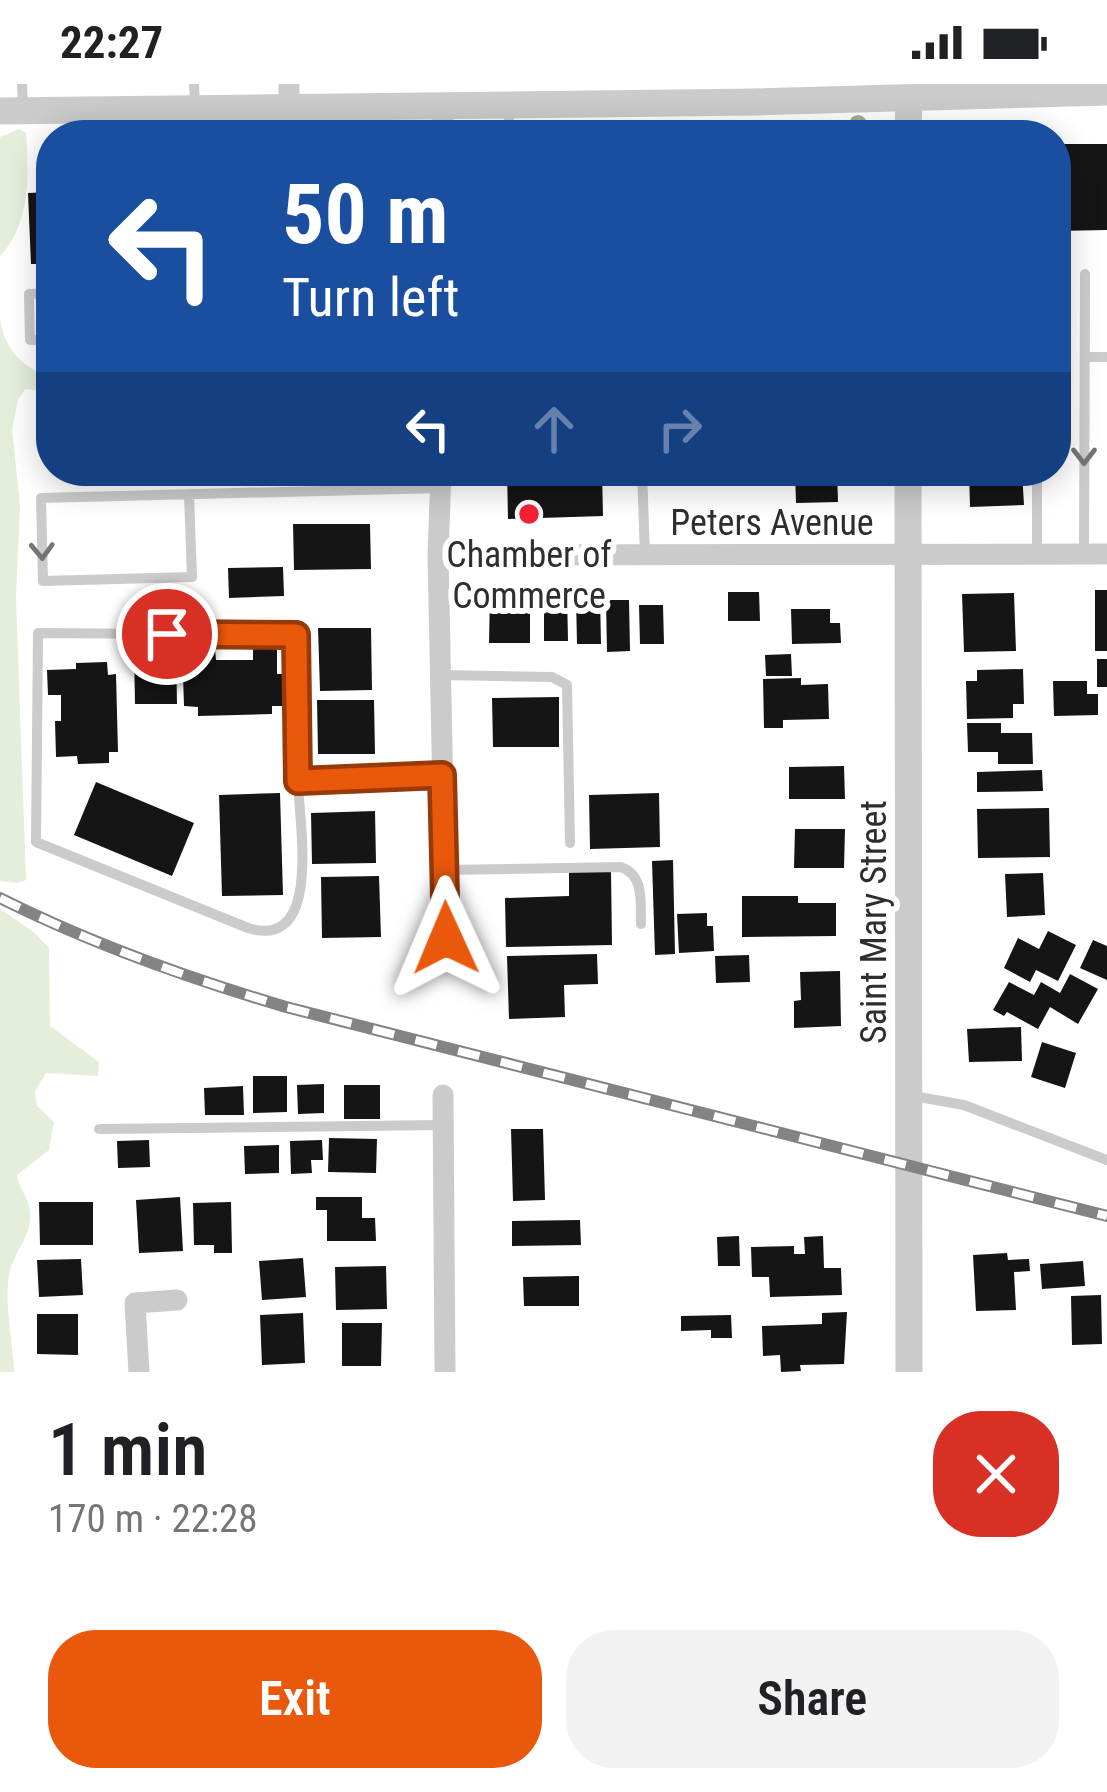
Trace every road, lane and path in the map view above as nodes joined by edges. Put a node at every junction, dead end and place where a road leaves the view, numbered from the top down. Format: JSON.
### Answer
{"nodes":[{"id":1,"x":1050,"y":89,"type":"edge"},
{"id":2,"x":1014,"y":90,"type":"edge"},
{"id":3,"x":1107,"y":92,"type":"edge"},
{"id":4,"x":755,"y":93,"type":"edge"},
{"id":5,"x":540,"y":94,"type":"edge"},
{"id":6,"x":195,"y":97,"type":"edge"},
{"id":7,"x":909,"y":99,"type":"junction"},
{"id":8,"x":14,"y":104,"type":"edge"},
{"id":9,"x":509,"y":105,"type":"junction"},
{"id":10,"x":443,"y":106,"type":"junction"},
{"id":11,"x":289,"y":109,"type":"edge"},
{"id":12,"x":443,"y":120,"type":"edge"},
{"id":13,"x":509,"y":120,"type":"edge"},
{"id":14,"x":908,"y":120,"type":"edge"},
{"id":15,"x":1085,"y":274,"type":"dead end"},
{"id":16,"x":36,"y":293,"type":"edge"},
{"id":17,"x":36,"y":340,"type":"edge"},
{"id":18,"x":1085,"y":357,"type":"junction"},
{"id":19,"x":1107,"y":357,"type":"edge"},
{"id":20,"x":324,"y":486,"type":"edge"},
{"id":21,"x":441,"y":486,"type":"edge"},
{"id":22,"x":643,"y":486,"type":"edge"},
{"id":23,"x":908,"y":486,"type":"edge"},
{"id":24,"x":1037,"y":486,"type":"edge"},
{"id":25,"x":190,"y":494,"type":"junction"},
{"id":26,"x":437,"y":555,"type":"junction"},
{"id":27,"x":645,"y":555,"type":"junction"},
{"id":28,"x":1037,"y":555,"type":"junction"},
{"id":29,"x":1095,"y":555,"type":"edge"},
{"id":30,"x":908,"y":556,"type":"junction"},
{"id":31,"x":440,"y":675,"type":"junction"},
{"id":32,"x":442,"y":775,"type":"junction"},
{"id":33,"x":298,"y":781,"type":"junction"},
{"id":34,"x":570,"y":843,"type":"dead end"},
{"id":35,"x":445,"y":870,"type":"junction"},
{"id":36,"x":641,"y":924,"type":"dead end"},
{"id":37,"x":446,"y":938,"type":"dead end"},
{"id":38,"x":443,"y":1095,"type":"dead end"},
{"id":39,"x":910,"y":1095,"type":"junction"},
{"id":40,"x":444,"y":1125,"type":"junction"},
{"id":41,"x":99,"y":1129,"type":"dead end"},
{"id":42,"x":1107,"y":1160,"type":"edge"},
{"id":43,"x":177,"y":1300,"type":"dead end"},
{"id":44,"x":139,"y":1372,"type":"edge"},
{"id":45,"x":445,"y":1372,"type":"edge"},
{"id":46,"x":909,"y":1372,"type":"edge"}],
"edges":[{"from":1,"to":2,"type":"street"},
{"from":1,"to":3,"type":"street"},
{"from":2,"to":7,"type":"street"},
{"from":4,"to":5,"type":"street"},
{"from":4,"to":7,"type":"street"},
{"from":5,"to":9,"type":"street"},
{"from":6,"to":8,"type":"street"},
{"from":6,"to":11,"type":"street"},
{"from":7,"to":14,"type":"street"},
{"from":9,"to":10,"type":"street"},
{"from":9,"to":13,"type":"lane"},
{"from":10,"to":11,"type":"street"},
{"from":10,"to":12,"type":"street"},
{"from":15,"to":18,"type":"lane"},
{"from":16,"to":17,"type":"lane"},
{"from":18,"to":19,"type":"lane"},
{"from":18,"to":29,"type":"lane","one_way":true},
{"from":20,"to":25,"type":"lane"},
{"from":21,"to":26,"type":"street"},
{"from":22,"to":27,"type":"lane"},
{"from":23,"to":30,"type":"street","name":"Saint Mary Street"},
{"from":24,"to":28,"type":"lane"},
{"from":25,"to":25,"type":"lane","one_way":true},
{"from":26,"to":27,"type":"street","name":"Peters Avenue"},
{"from":26,"to":31,"type":"street"},
{"from":27,"to":30,"type":"street","name":"Peters Avenue"},
{"from":28,"to":29,"type":"street","name":"Peters Avenue"},
{"from":28,"to":30,"type":"street","name":"Peters Avenue"},
{"from":30,"to":39,"type":"street","name":"Saint Mary Street"},
{"from":31,"to":32,"type":"street"},
{"from":31,"to":34,"type":"lane"},
{"from":32,"to":33,"type":"lane"},
{"from":32,"to":35,"type":"street"},
{"from":33,"to":33,"type":"lane"},
{"from":35,"to":36,"type":"lane"},
{"from":35,"to":37,"type":"street"},
{"from":38,"to":40,"type":"street"},
{"from":39,"to":42,"type":"lane"},
{"from":39,"to":46,"type":"street","name":"Saint Mary Street"},
{"from":40,"to":41,"type":"lane"},
{"from":40,"to":45,"type":"street"},
{"from":43,"to":44,"type":"street"}]}
